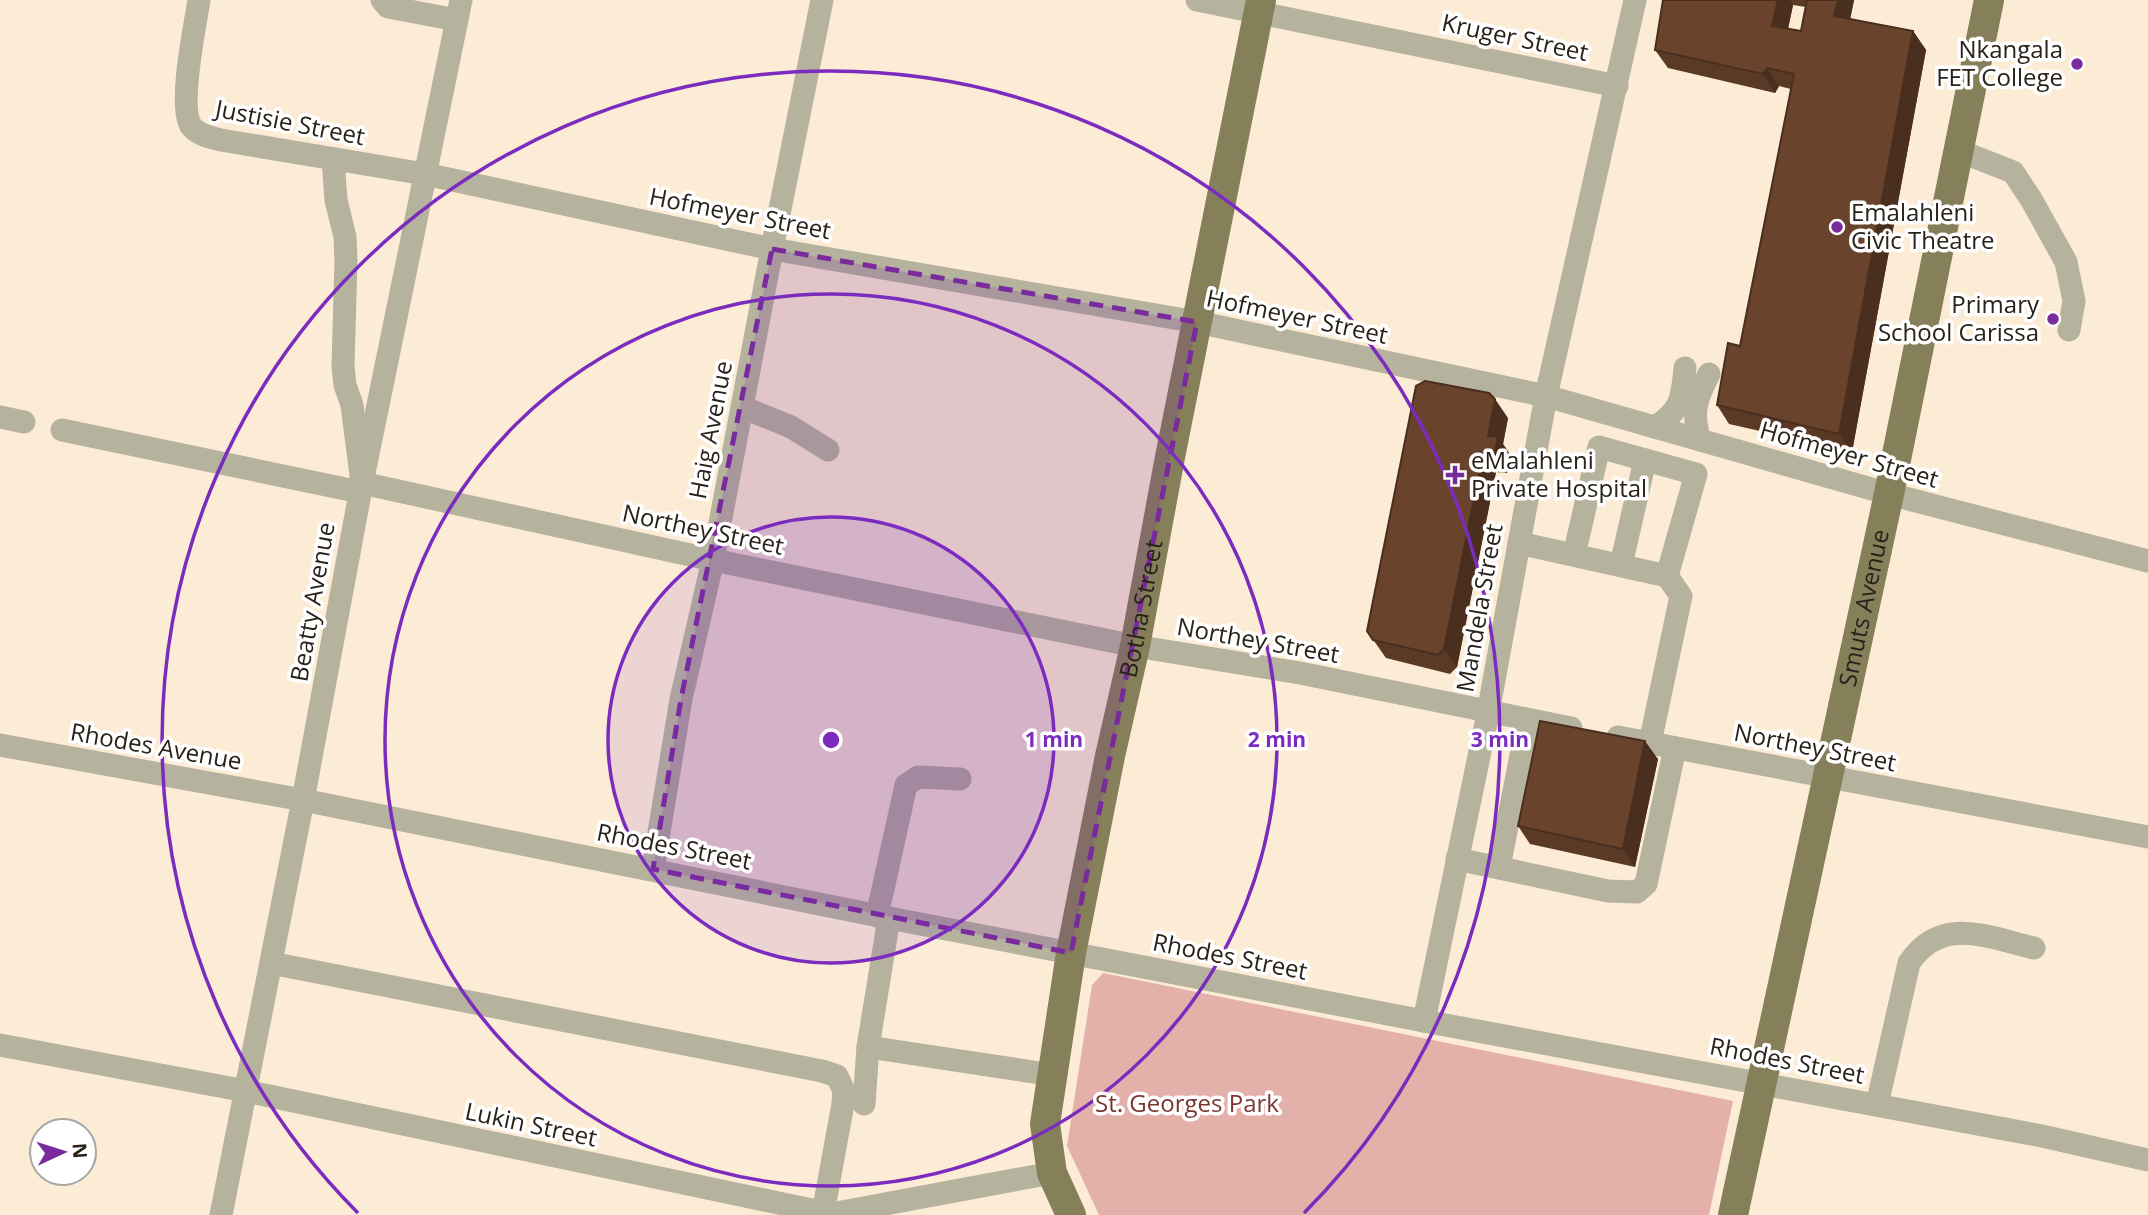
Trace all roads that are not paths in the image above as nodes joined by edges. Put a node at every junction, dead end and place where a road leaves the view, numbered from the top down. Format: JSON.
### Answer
{"nodes":[{"id":1,"x":199,"y":0,"type":"edge"},
{"id":2,"x":382,"y":0,"type":"edge"},
{"id":3,"x":822,"y":0,"type":"edge"},
{"id":4,"x":1197,"y":0,"type":"edge"},
{"id":5,"x":1635,"y":0,"type":"edge"},
{"id":6,"x":1989,"y":0,"type":"edge"},
{"id":7,"x":1260,"y":6,"type":"edge"},
{"id":8,"x":459,"y":10,"type":"edge"},
{"id":9,"x":1617,"y":86,"type":"junction"},
{"id":10,"x":1958,"y":150,"type":"junction"},
{"id":11,"x":333,"y":159,"type":"junction"},
{"id":12,"x":425,"y":174,"type":"junction"},
{"id":13,"x":772,"y":248,"type":"junction"},
{"id":14,"x":1197,"y":322,"type":"junction"},
{"id":15,"x":2069,"y":330,"type":"dead end"},
{"id":16,"x":1685,"y":368,"type":"dead end"},
{"id":17,"x":1709,"y":374,"type":"dead end"},
{"id":18,"x":1546,"y":396,"type":"junction"},
{"id":19,"x":742,"y":407,"type":"junction"},
{"id":20,"x":0,"y":417,"type":"edge"},
{"id":21,"x":24,"y":422,"type":"dead end"},
{"id":22,"x":1655,"y":427,"type":"junction"},
{"id":23,"x":62,"y":430,"type":"dead end"},
{"id":24,"x":1700,"y":440,"type":"junction"},
{"id":25,"x":828,"y":450,"type":"dead end"},
{"id":26,"x":1646,"y":460,"type":"junction"},
{"id":27,"x":361,"y":488,"type":"junction"},
{"id":28,"x":1889,"y":494,"type":"junction"},
{"id":29,"x":1519,"y":542,"type":"junction"},
{"id":30,"x":1577,"y":542,"type":"dead end"},
{"id":31,"x":713,"y":560,"type":"junction"},
{"id":32,"x":2148,"y":561,"type":"edge"},
{"id":33,"x":1621,"y":565,"type":"junction"},
{"id":34,"x":1667,"y":576,"type":"junction"},
{"id":35,"x":1135,"y":646,"type":"junction"},
{"id":36,"x":1488,"y":713,"type":"junction"},
{"id":37,"x":1528,"y":720,"type":"junction"},
{"id":38,"x":1650,"y":743,"type":"junction"},
{"id":39,"x":0,"y":745,"type":"edge"},
{"id":40,"x":1675,"y":748,"type":"junction"},
{"id":41,"x":1827,"y":778,"type":"junction"},
{"id":42,"x":960,"y":779,"type":"dead end"},
{"id":43,"x":303,"y":800,"type":"junction"},
{"id":44,"x":2148,"y":837,"type":"edge"},
{"id":45,"x":1457,"y":859,"type":"junction"},
{"id":46,"x":1499,"y":867,"type":"junction"},
{"id":47,"x":653,"y":869,"type":"junction"},
{"id":48,"x":883,"y":917,"type":"junction"},
{"id":49,"x":2034,"y":948,"type":"dead end"},
{"id":50,"x":1071,"y":953,"type":"junction"},
{"id":51,"x":271,"y":963,"type":"junction"},
{"id":52,"x":1424,"y":1021,"type":"junction"},
{"id":53,"x":0,"y":1045,"type":"edge"},
{"id":54,"x":868,"y":1047,"type":"junction"},
{"id":55,"x":1053,"y":1075,"type":"junction"},
{"id":56,"x":1761,"y":1082,"type":"junction"},
{"id":57,"x":246,"y":1091,"type":"junction"},
{"id":58,"x":864,"y":1104,"type":"dead end"},
{"id":59,"x":1877,"y":1105,"type":"junction"},
{"id":60,"x":2148,"y":1160,"type":"edge"},
{"id":61,"x":1052,"y":1173,"type":"junction"},
{"id":62,"x":829,"y":1214,"type":"edge"},
{"id":63,"x":221,"y":1215,"type":"edge"},
{"id":64,"x":1071,"y":1215,"type":"edge"},
{"id":65,"x":1733,"y":1215,"type":"edge"}],
"edges":[{"from":1,"to":11,"type":"street","name":"Justisie Street"},
{"from":2,"to":8,"type":"street"},
{"from":3,"to":13,"type":"street","name":"Haig Avenue"},
{"from":4,"to":7,"type":"street","name":"Kruger Street"},
{"from":5,"to":9,"type":"street","name":"Mandela Street"},
{"from":6,"to":10,"type":"main road","name":"Smuts Avenue"},
{"from":7,"to":9,"type":"street","name":"Kruger Street"},
{"from":7,"to":14,"type":"main road","name":"Botha Street"},
{"from":8,"to":12,"type":"street","name":"Beatty Avenue"},
{"from":9,"to":18,"type":"street","name":"Mandela Street"},
{"from":10,"to":15,"type":"street"},
{"from":10,"to":28,"type":"main road","name":"Smuts Avenue"},
{"from":11,"to":12,"type":"street","name":"Justisie Street"},
{"from":11,"to":27,"type":"street"},
{"from":12,"to":13,"type":"street","name":"Hofmeyer Street"},
{"from":12,"to":27,"type":"street","name":"Beatty Avenue"},
{"from":13,"to":14,"type":"street","name":"Hofmeyer Street"},
{"from":13,"to":19,"type":"street","name":"Haig Avenue"},
{"from":14,"to":18,"type":"street","name":"Hofmeyer Street"},
{"from":14,"to":35,"type":"main road","name":"Botha Street"},
{"from":16,"to":22,"type":"street"},
{"from":17,"to":24,"type":"street"},
{"from":18,"to":22,"type":"street","name":"Hofmeyer Street"},
{"from":18,"to":29,"type":"street","name":"Mandela Street"},
{"from":19,"to":25,"type":"street"},
{"from":19,"to":31,"type":"street","name":"Haig Avenue"},
{"from":20,"to":21,"type":"street"},
{"from":22,"to":24,"type":"street","name":"Hofmeyer Street"},
{"from":23,"to":27,"type":"street","name":"Northey Street"},
{"from":24,"to":28,"type":"street","name":"Hofmeyer Street"},
{"from":26,"to":30,"type":"street"},
{"from":26,"to":33,"type":"street"},
{"from":26,"to":34,"type":"street"},
{"from":27,"to":31,"type":"street","name":"Northey Street"},
{"from":27,"to":43,"type":"street","name":"Beatty Avenue"},
{"from":28,"to":32,"type":"street","name":"Hofmeyer Street"},
{"from":28,"to":41,"type":"main road","name":"Smuts Avenue"},
{"from":29,"to":33,"type":"street"},
{"from":29,"to":36,"type":"street","name":"Mandela Street"},
{"from":31,"to":35,"type":"street","name":"Northey Street"},
{"from":31,"to":47,"type":"street","name":"Haig Avenue"},
{"from":33,"to":34,"type":"street"},
{"from":34,"to":38,"type":"street"},
{"from":35,"to":36,"type":"street","name":"Northey Street"},
{"from":35,"to":50,"type":"main road","name":"Botha Street"},
{"from":36,"to":37,"type":"street","name":"Northey Street"},
{"from":36,"to":45,"type":"street","name":"Mandela Street"},
{"from":37,"to":38,"type":"street","name":"Northey Street"},
{"from":37,"to":46,"type":"street"},
{"from":38,"to":40,"type":"street","name":"Northey Street"},
{"from":39,"to":43,"type":"street","name":"Rhodes Avenue"},
{"from":40,"to":41,"type":"street","name":"Northey Street"},
{"from":40,"to":46,"type":"street"},
{"from":41,"to":44,"type":"street","name":"Northey Street"},
{"from":41,"to":56,"type":"main road","name":"Smuts Avenue"},
{"from":42,"to":48,"type":"street"},
{"from":43,"to":47,"type":"street","name":"Rhodes Street"},
{"from":43,"to":51,"type":"street","name":"Beatty Avenue"},
{"from":45,"to":46,"type":"street"},
{"from":45,"to":52,"type":"street","name":"Mandela Street"},
{"from":47,"to":48,"type":"street","name":"Rhodes Street"},
{"from":48,"to":50,"type":"street","name":"Rhodes Street"},
{"from":48,"to":54,"type":"street"},
{"from":49,"to":59,"type":"street"},
{"from":50,"to":52,"type":"street","name":"Rhodes Street"},
{"from":50,"to":55,"type":"main road","name":"Botha Street"},
{"from":51,"to":57,"type":"street","name":"Beatty Avenue"},
{"from":51,"to":62,"type":"street"},
{"from":52,"to":56,"type":"street","name":"Rhodes Street"},
{"from":53,"to":57,"type":"street","name":"Lukin Street"},
{"from":54,"to":55,"type":"street"},
{"from":54,"to":58,"type":"street"},
{"from":55,"to":61,"type":"main road","name":"Botha Street"},
{"from":56,"to":59,"type":"street","name":"Rhodes Street"},
{"from":56,"to":65,"type":"main road","name":"Smuts Avenue"},
{"from":57,"to":62,"type":"street","name":"Lukin Street"},
{"from":57,"to":63,"type":"street","name":"Beatty Avenue"},
{"from":59,"to":60,"type":"street","name":"Rhodes Street"},
{"from":61,"to":62,"type":"street","name":"Lukin Street"},
{"from":61,"to":64,"type":"main road","name":"Botha Street"}]}
